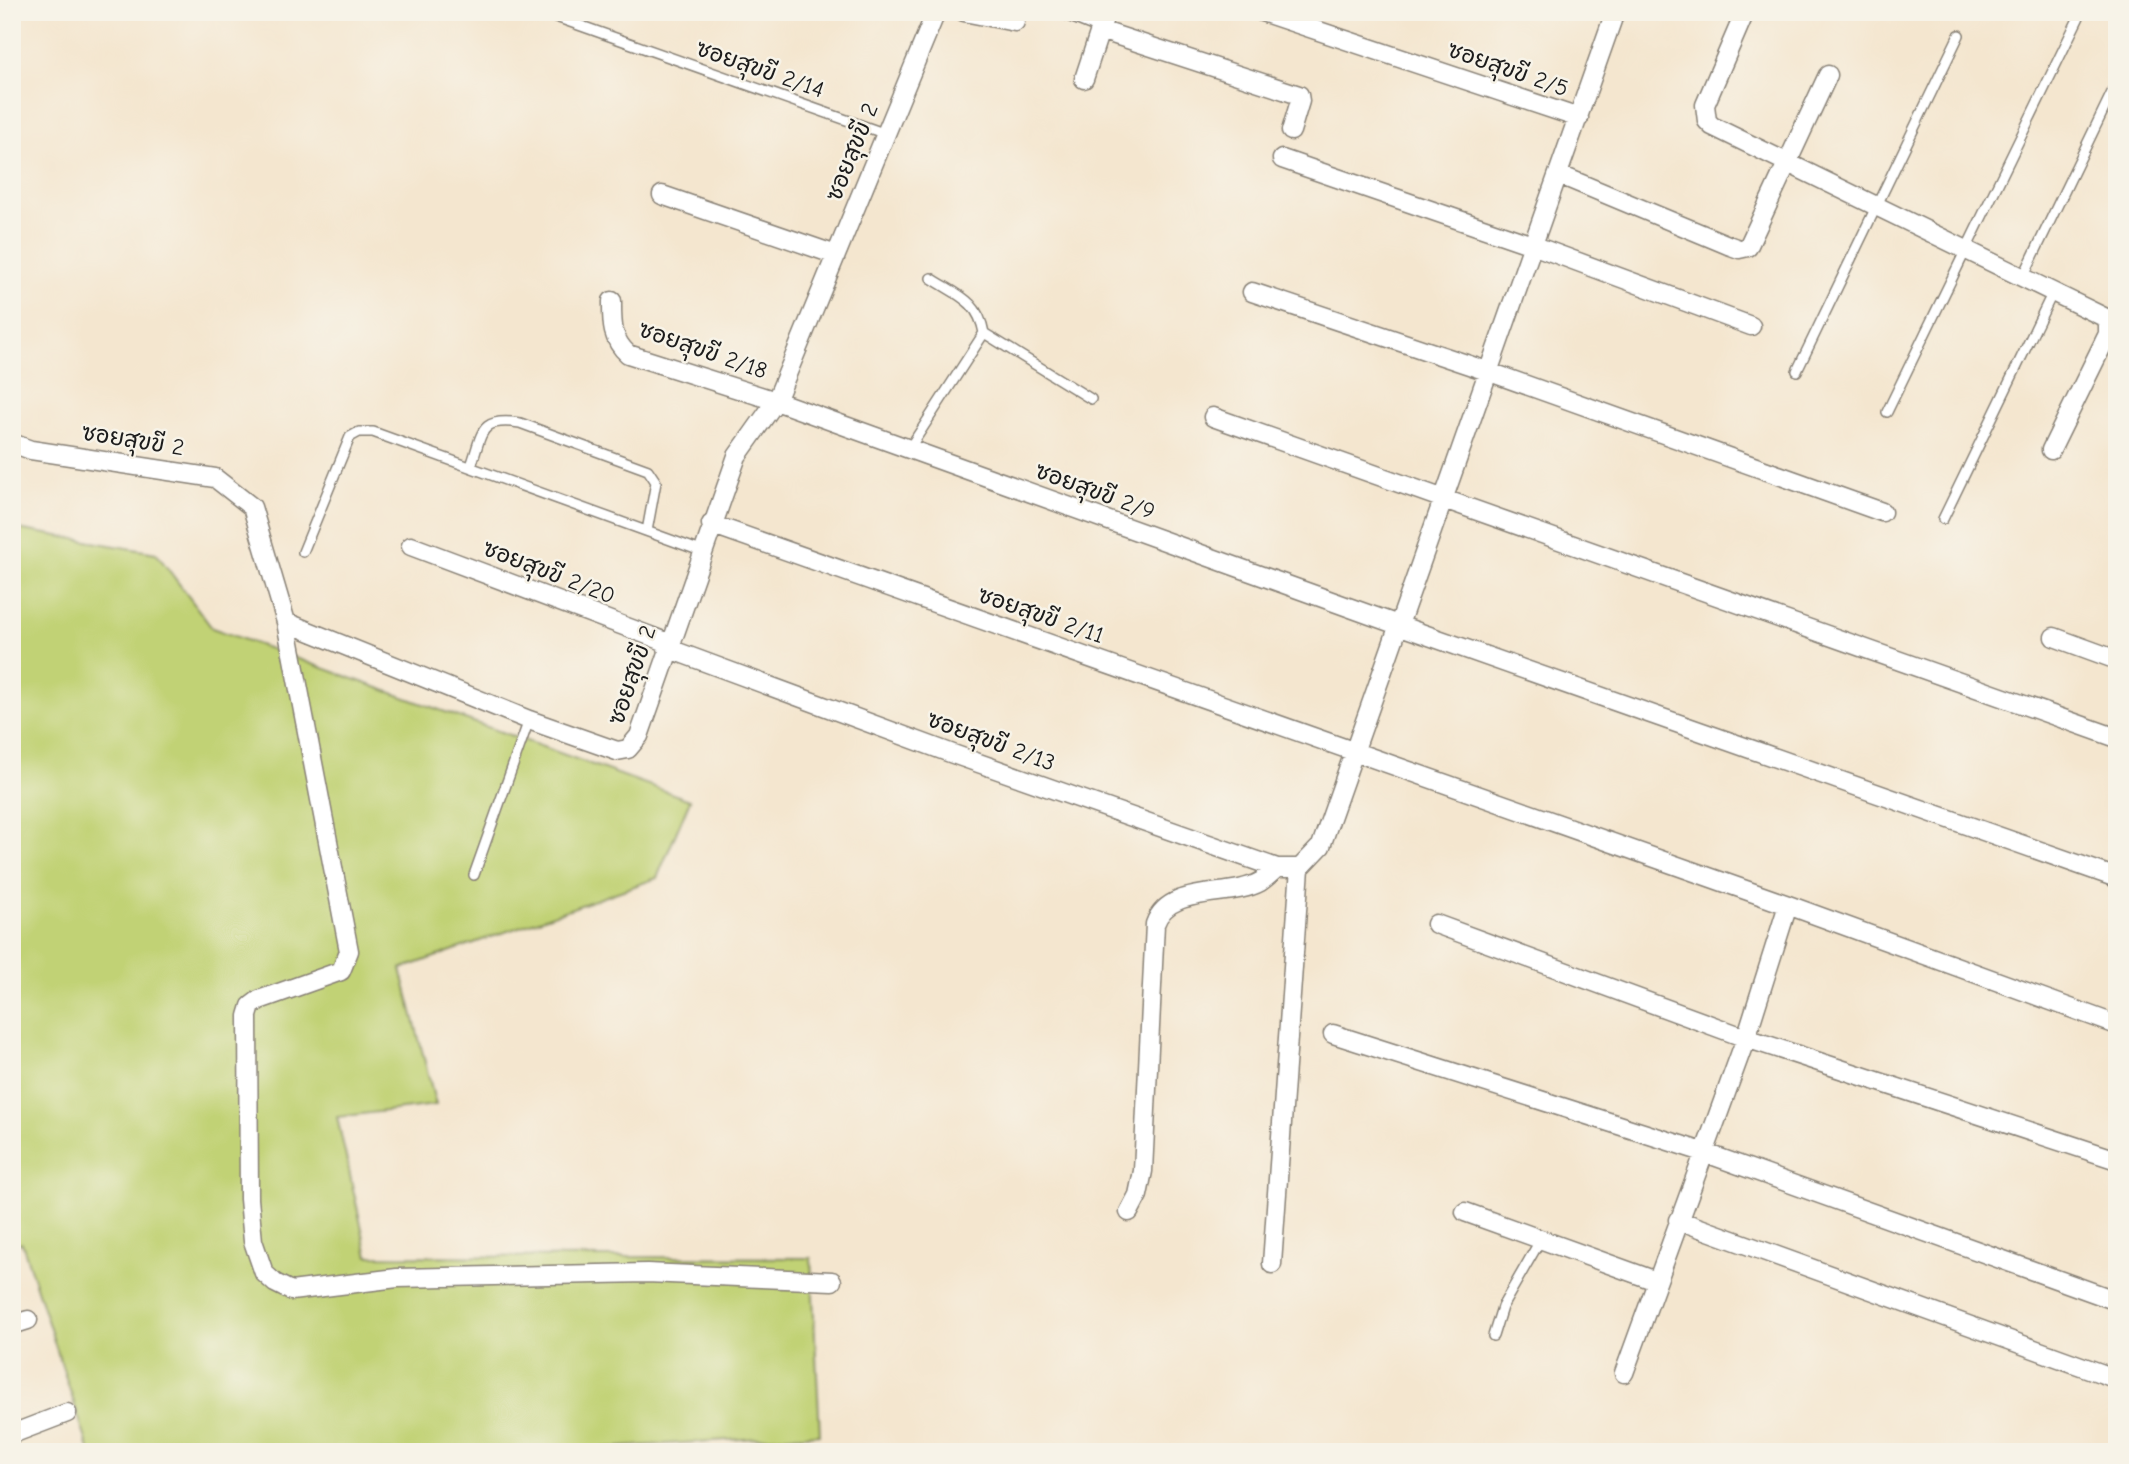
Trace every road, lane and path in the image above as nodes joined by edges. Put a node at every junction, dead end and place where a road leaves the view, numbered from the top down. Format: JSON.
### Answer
{"nodes":[{"id":1,"x":542,"y":12,"type":"edge"},
{"id":2,"x":936,"y":12,"type":"edge"},
{"id":3,"x":964,"y":12,"type":"edge"},
{"id":4,"x":1070,"y":12,"type":"edge"},
{"id":5,"x":1262,"y":12,"type":"edge"},
{"id":6,"x":1615,"y":12,"type":"edge"},
{"id":7,"x":1745,"y":12,"type":"edge"},
{"id":8,"x":2079,"y":17,"type":"dead end"},
{"id":9,"x":1015,"y":22,"type":"dead end"},
{"id":10,"x":1103,"y":22,"type":"edge"},
{"id":11,"x":1959,"y":35,"type":"dead end"},
{"id":12,"x":1828,"y":75,"type":"dead end"},
{"id":13,"x":1084,"y":79,"type":"dead end"},
{"id":14,"x":2117,"y":82,"type":"edge"},
{"id":15,"x":1579,"y":118,"type":"junction"},
{"id":16,"x":1291,"y":131,"type":"dead end"},
{"id":17,"x":886,"y":134,"type":"junction"},
{"id":18,"x":1282,"y":159,"type":"dead end"},
{"id":19,"x":1786,"y":163,"type":"junction"},
{"id":20,"x":1560,"y":175,"type":"junction"},
{"id":21,"x":662,"y":195,"type":"dead end"},
{"id":22,"x":1874,"y":205,"type":"junction"},
{"id":23,"x":1535,"y":246,"type":"junction"},
{"id":24,"x":1965,"y":249,"type":"junction"},
{"id":25,"x":836,"y":255,"type":"junction"},
{"id":26,"x":2023,"y":277,"type":"junction"},
{"id":27,"x":931,"y":278,"type":"dead end"},
{"id":28,"x":1252,"y":292,"type":"dead end"},
{"id":29,"x":2053,"y":292,"type":"junction"},
{"id":30,"x":612,"y":301,"type":"dead end"},
{"id":31,"x":1751,"y":326,"type":"dead end"},
{"id":32,"x":984,"y":333,"type":"junction"},
{"id":33,"x":1487,"y":371,"type":"junction"},
{"id":34,"x":1797,"y":371,"type":"dead end"},
{"id":35,"x":1091,"y":399,"type":"dead end"},
{"id":36,"x":776,"y":401,"type":"junction"},
{"id":37,"x":1887,"y":412,"type":"dead end"},
{"id":38,"x":1213,"y":417,"type":"dead end"},
{"id":39,"x":12,"y":443,"type":"edge"},
{"id":40,"x":2051,"y":450,"type":"dead end"},
{"id":41,"x":908,"y":451,"type":"junction"},
{"id":42,"x":471,"y":466,"type":"junction"},
{"id":43,"x":1443,"y":498,"type":"junction"},
{"id":44,"x":1882,"y":512,"type":"dead end"},
{"id":45,"x":1943,"y":519,"type":"dead end"},
{"id":46,"x":711,"y":524,"type":"junction"},
{"id":47,"x":647,"y":531,"type":"junction"},
{"id":48,"x":411,"y":546,"type":"dead end"},
{"id":49,"x":701,"y":551,"type":"junction"},
{"id":50,"x":303,"y":552,"type":"dead end"},
{"id":51,"x":286,"y":622,"type":"junction"},
{"id":52,"x":1398,"y":625,"type":"junction"},
{"id":53,"x":2053,"y":637,"type":"dead end"},
{"id":54,"x":668,"y":646,"type":"junction"},
{"id":55,"x":2117,"y":660,"type":"edge"},
{"id":56,"x":529,"y":720,"type":"junction"},
{"id":57,"x":2117,"y":738,"type":"edge"},
{"id":58,"x":1355,"y":751,"type":"junction"},
{"id":59,"x":1277,"y":867,"type":"junction"},
{"id":60,"x":1300,"y":868,"type":"junction"},
{"id":61,"x":474,"y":875,"type":"dead end"},
{"id":62,"x":2117,"y":878,"type":"edge"},
{"id":63,"x":1788,"y":905,"type":"junction"},
{"id":64,"x":1436,"y":924,"type":"dead end"},
{"id":65,"x":2117,"y":1025,"type":"edge"},
{"id":66,"x":1333,"y":1034,"type":"dead end"},
{"id":67,"x":1746,"y":1038,"type":"junction"},
{"id":68,"x":1703,"y":1152,"type":"junction"},
{"id":69,"x":2117,"y":1160,"type":"edge"},
{"id":70,"x":1129,"y":1212,"type":"dead end"},
{"id":71,"x":1465,"y":1212,"type":"dead end"},
{"id":72,"x":1678,"y":1220,"type":"junction"},
{"id":73,"x":1541,"y":1239,"type":"junction"},
{"id":74,"x":1272,"y":1264,"type":"dead end"},
{"id":75,"x":832,"y":1281,"type":"dead end"},
{"id":76,"x":1656,"y":1281,"type":"junction"},
{"id":77,"x":2117,"y":1301,"type":"edge"},
{"id":78,"x":1493,"y":1336,"type":"dead end"},
{"id":79,"x":1624,"y":1373,"type":"dead end"},
{"id":80,"x":2117,"y":1379,"type":"edge"},
{"id":81,"x":67,"y":1413,"type":"dead end"},
{"id":82,"x":12,"y":1434,"type":"edge"}],
"edges":[{"from":1,"to":17,"type":"lane","name":"ซอยสุขขี 2/14"},
{"from":2,"to":17,"type":"street","name":"ซอยสุขขี 2"},
{"from":3,"to":9,"type":"street"},
{"from":4,"to":10,"type":"street"},
{"from":5,"to":15,"type":"street","name":"ซอยสุขขี 2/5"},
{"from":6,"to":15,"type":"street"},
{"from":7,"to":19,"type":"street"},
{"from":8,"to":24,"type":"lane"},
{"from":10,"to":13,"type":"street"},
{"from":10,"to":16,"type":"street"},
{"from":11,"to":22,"type":"lane"},
{"from":12,"to":19,"type":"street"},
{"from":14,"to":26,"type":"lane"},
{"from":15,"to":20,"type":"street"},
{"from":17,"to":25,"type":"street","name":"ซอยสุขขี 2"},
{"from":18,"to":23,"type":"street"},
{"from":19,"to":20,"type":"street"},
{"from":19,"to":22,"type":"street"},
{"from":20,"to":23,"type":"street"},
{"from":21,"to":25,"type":"street"},
{"from":22,"to":24,"type":"street"},
{"from":22,"to":34,"type":"lane"},
{"from":23,"to":31,"type":"street"},
{"from":23,"to":33,"type":"street"},
{"from":24,"to":26,"type":"street"},
{"from":24,"to":37,"type":"lane"},
{"from":25,"to":36,"type":"street","name":"ซอยสุขขี 2"},
{"from":26,"to":29,"type":"street"},
{"from":27,"to":32,"type":"lane"},
{"from":28,"to":33,"type":"street"},
{"from":29,"to":40,"type":"street"},
{"from":29,"to":45,"type":"lane"},
{"from":30,"to":36,"type":"street","name":"ซอยสุขขี 2/18"},
{"from":32,"to":35,"type":"lane"},
{"from":32,"to":41,"type":"lane"},
{"from":33,"to":43,"type":"street"},
{"from":33,"to":44,"type":"street"},
{"from":36,"to":41,"type":"street","name":"ซอยสุขขี 2/9"},
{"from":36,"to":46,"type":"street","name":"ซอยสุขขี 2"},
{"from":38,"to":43,"type":"street"},
{"from":39,"to":51,"type":"street","name":"ซอยสุขขี 2"},
{"from":41,"to":52,"type":"street","name":"ซอยสุขขี 2/9"},
{"from":42,"to":47,"type":"lane"},
{"from":42,"to":47,"type":"lane"},
{"from":42,"to":50,"type":"lane"},
{"from":43,"to":52,"type":"street"},
{"from":43,"to":57,"type":"street"},
{"from":46,"to":49,"type":"street","name":"ซอยสุขขี 2"},
{"from":46,"to":58,"type":"street","name":"ซอยสุขขี 2/11"},
{"from":47,"to":49,"type":"lane"},
{"from":48,"to":54,"type":"street","name":"ซอยสุขขี 2/20"},
{"from":49,"to":54,"type":"street","name":"ซอยสุขขี 2"},
{"from":51,"to":56,"type":"street","name":"ซอยสุขขี 2"},
{"from":51,"to":75,"type":"street"},
{"from":52,"to":58,"type":"street"},
{"from":52,"to":62,"type":"street","name":"ซอยสุขขี 2/9"},
{"from":53,"to":55,"type":"street"},
{"from":54,"to":56,"type":"street","name":"ซอยสุขขี 2"},
{"from":54,"to":59,"type":"street","name":"ซอยสุขขี 2/13"},
{"from":56,"to":61,"type":"lane"},
{"from":58,"to":60,"type":"street"},
{"from":58,"to":63,"type":"street","name":"ซอยสุขขี 2/11"},
{"from":59,"to":60,"type":"street","name":"ซอยสุขขี 2/13"},
{"from":59,"to":70,"type":"street"},
{"from":60,"to":74,"type":"street"},
{"from":63,"to":65,"type":"street","name":"ซอยสุขขี 2/11"},
{"from":63,"to":67,"type":"street"},
{"from":64,"to":67,"type":"street"},
{"from":66,"to":68,"type":"street"},
{"from":67,"to":68,"type":"street"},
{"from":67,"to":69,"type":"street"},
{"from":68,"to":72,"type":"street"},
{"from":68,"to":77,"type":"street"},
{"from":71,"to":73,"type":"street"},
{"from":72,"to":76,"type":"street"},
{"from":72,"to":80,"type":"street"},
{"from":73,"to":76,"type":"street"},
{"from":73,"to":78,"type":"lane"},
{"from":76,"to":79,"type":"street"},
{"from":81,"to":82,"type":"street"}]}
